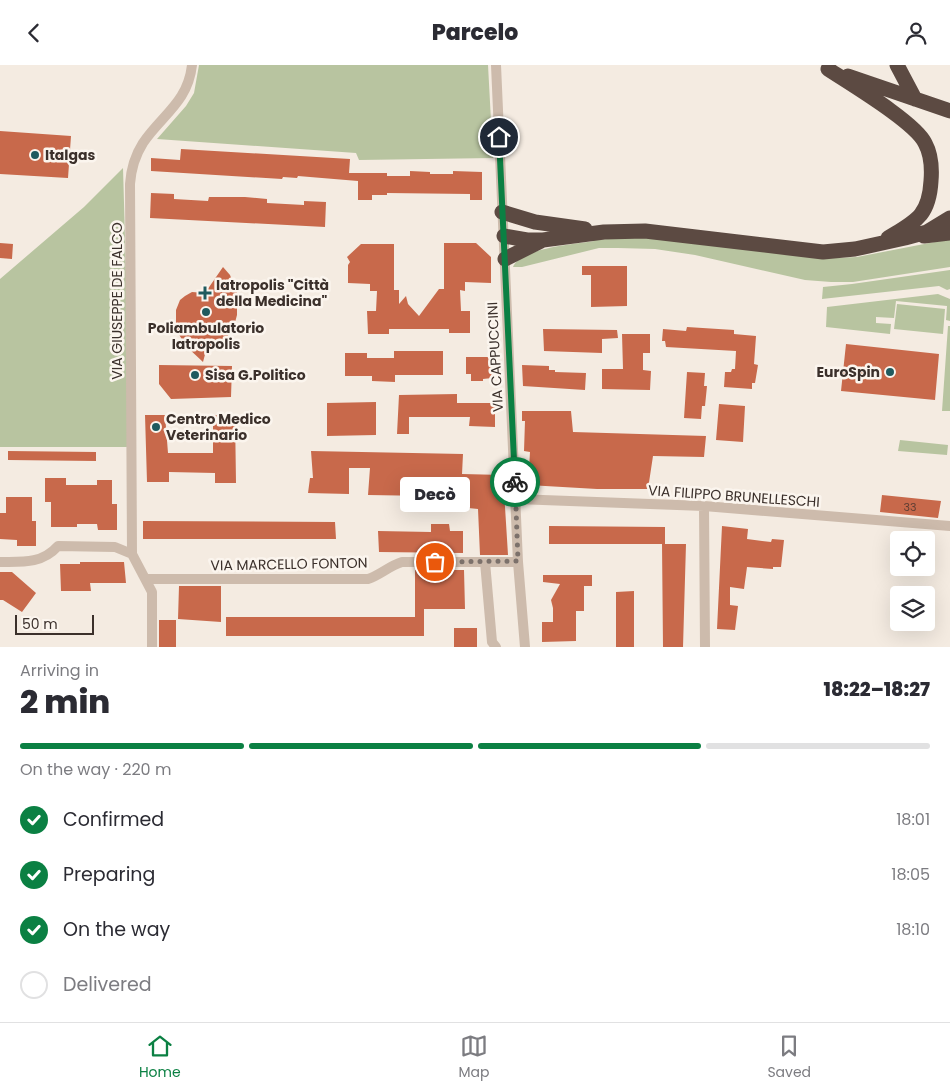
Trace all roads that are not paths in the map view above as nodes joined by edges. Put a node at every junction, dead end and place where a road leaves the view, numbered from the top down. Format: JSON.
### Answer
{"nodes":[{"id":1,"x":192,"y":65,"type":"edge"},
{"id":2,"x":496,"y":65,"type":"edge"},
{"id":3,"x":897,"y":65,"type":"edge"},
{"id":4,"x":823,"y":67,"type":"edge"},
{"id":5,"x":915,"y":99,"type":"junction"},
{"id":6,"x":950,"y":111,"type":"edge"},
{"id":7,"x":502,"y":212,"type":"junction"},
{"id":8,"x":950,"y":218,"type":"edge"},
{"id":9,"x":604,"y":232,"type":"junction"},
{"id":10,"x":950,"y":233,"type":"edge"},
{"id":11,"x":504,"y":236,"type":"junction"},
{"id":12,"x":906,"y":238,"type":"junction"},
{"id":13,"x":543,"y":240,"type":"junction"},
{"id":14,"x":877,"y":244,"type":"junction"},
{"id":15,"x":505,"y":259,"type":"junction"},
{"id":16,"x":516,"y":499,"type":"junction"},
{"id":17,"x":704,"y":506,"type":"junction"},
{"id":18,"x":950,"y":526,"type":"edge"},
{"id":19,"x":132,"y":554,"type":"junction"},
{"id":20,"x":485,"y":561,"type":"junction"},
{"id":21,"x":518,"y":561,"type":"junction"},
{"id":22,"x":0,"y":562,"type":"edge"},
{"id":23,"x":146,"y":579,"type":"junction"},
{"id":24,"x":152,"y":647,"type":"edge"},
{"id":25,"x":496,"y":647,"type":"edge"},
{"id":26,"x":526,"y":647,"type":"edge"},
{"id":27,"x":705,"y":647,"type":"edge"}],
"edges":[{"from":1,"to":19,"type":"street","name":"VIA GIUSEPPE DE FALCO"},
{"from":2,"to":7,"type":"street","name":"VIA CAPPUCCINI"},
{"from":3,"to":5,"type":"highway"},
{"from":4,"to":5,"type":"highway"},
{"from":4,"to":14,"type":"highway"},
{"from":5,"to":6,"type":"highway"},
{"from":7,"to":9,"type":"highway"},
{"from":7,"to":11,"type":"street","name":"VIA CAPPUCCINI"},
{"from":8,"to":12,"type":"highway"},
{"from":9,"to":13,"type":"highway"},
{"from":9,"to":14,"type":"highway"},
{"from":10,"to":12,"type":"highway"},
{"from":11,"to":13,"type":"highway"},
{"from":11,"to":15,"type":"street","name":"VIA CAPPUCCINI"},
{"from":12,"to":14,"type":"highway"},
{"from":13,"to":15,"type":"highway"},
{"from":15,"to":16,"type":"street","name":"VIA CAPPUCCINI"},
{"from":16,"to":17,"type":"street","name":"VIA FILIPPO BRUNELLESCHI"},
{"from":16,"to":21,"type":"street","name":"VIA CAPPUCCINI"},
{"from":17,"to":18,"type":"street","name":"VIA FILIPPO BRUNELLESCHI"},
{"from":17,"to":27,"type":"street"},
{"from":19,"to":22,"type":"street"},
{"from":19,"to":23,"type":"street"},
{"from":20,"to":21,"type":"street","name":"VIA MARCELLO FONTON"},
{"from":20,"to":23,"type":"street","name":"VIA MARCELLO FONTON"},
{"from":20,"to":25,"type":"street"},
{"from":21,"to":26,"type":"street","name":"VIA CAPPUCCINI"},
{"from":23,"to":24,"type":"street"}]}
